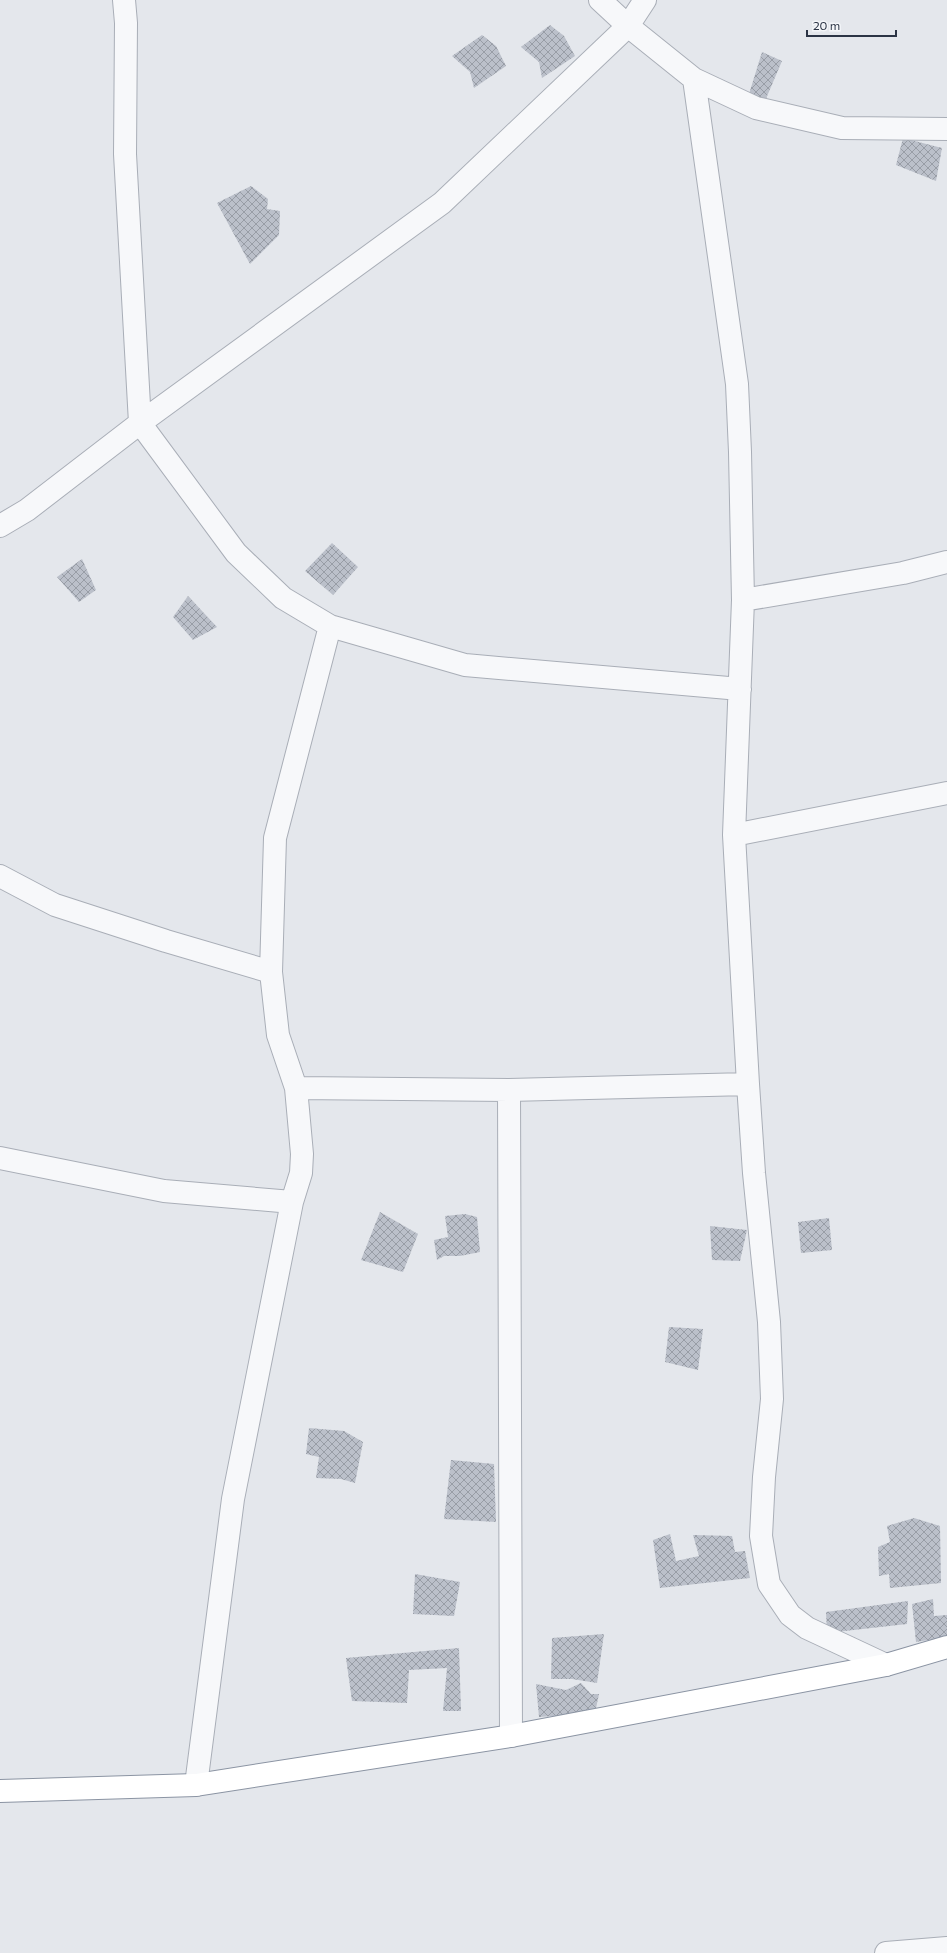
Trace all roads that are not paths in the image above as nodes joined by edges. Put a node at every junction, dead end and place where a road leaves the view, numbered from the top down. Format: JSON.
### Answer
{"nodes":[{"id":1,"x":124,"y":0,"type":"edge"},
{"id":2,"x":600,"y":0,"type":"edge"},
{"id":3,"x":645,"y":0,"type":"edge"},
{"id":4,"x":628,"y":26,"type":"junction"},
{"id":5,"x":694,"y":79,"type":"junction"},
{"id":6,"x":947,"y":129,"type":"edge"},
{"id":7,"x":140,"y":423,"type":"junction"},
{"id":8,"x":0,"y":526,"type":"edge"},
{"id":9,"x":947,"y":562,"type":"edge"},
{"id":10,"x":743,"y":600,"type":"junction"},
{"id":11,"x":330,"y":626,"type":"junction"},
{"id":12,"x":740,"y":689,"type":"junction"},
{"id":13,"x":947,"y":793,"type":"edge"},
{"id":14,"x":734,"y":835,"type":"junction"},
{"id":15,"x":0,"y":876,"type":"edge"},
{"id":16,"x":271,"y":972,"type":"junction"},
{"id":17,"x":748,"y":1084,"type":"junction"},
{"id":18,"x":296,"y":1088,"type":"junction"},
{"id":19,"x":509,"y":1090,"type":"junction"},
{"id":20,"x":0,"y":1158,"type":"edge"},
{"id":21,"x":292,"y":1202,"type":"junction"},
{"id":22,"x":947,"y":1647,"type":"edge"},
{"id":23,"x":886,"y":1665,"type":"junction"},
{"id":24,"x":511,"y":1736,"type":"junction"},
{"id":25,"x":196,"y":1785,"type":"junction"},
{"id":26,"x":0,"y":1792,"type":"edge"},
{"id":27,"x":947,"y":1948,"type":"edge"},
{"id":28,"x":886,"y":1953,"type":"edge"}],
"edges":[{"from":1,"to":7,"type":"street"},
{"from":2,"to":4,"type":"street"},
{"from":3,"to":4,"type":"street"},
{"from":4,"to":5,"type":"street"},
{"from":4,"to":7,"type":"street"},
{"from":5,"to":6,"type":"street"},
{"from":5,"to":10,"type":"street"},
{"from":7,"to":8,"type":"street"},
{"from":7,"to":11,"type":"street"},
{"from":9,"to":10,"type":"street"},
{"from":10,"to":12,"type":"street"},
{"from":11,"to":12,"type":"street"},
{"from":11,"to":16,"type":"street"},
{"from":12,"to":14,"type":"street"},
{"from":13,"to":14,"type":"street"},
{"from":14,"to":17,"type":"street"},
{"from":15,"to":16,"type":"street"},
{"from":16,"to":18,"type":"street"},
{"from":17,"to":19,"type":"street"},
{"from":17,"to":23,"type":"street"},
{"from":18,"to":19,"type":"street"},
{"from":18,"to":21,"type":"street"},
{"from":19,"to":24,"type":"street"},
{"from":20,"to":21,"type":"street"},
{"from":21,"to":25,"type":"street"},
{"from":22,"to":23,"type":"highway"},
{"from":23,"to":24,"type":"highway"},
{"from":24,"to":25,"type":"highway"},
{"from":25,"to":26,"type":"highway"},
{"from":27,"to":28,"type":"street"}]}
